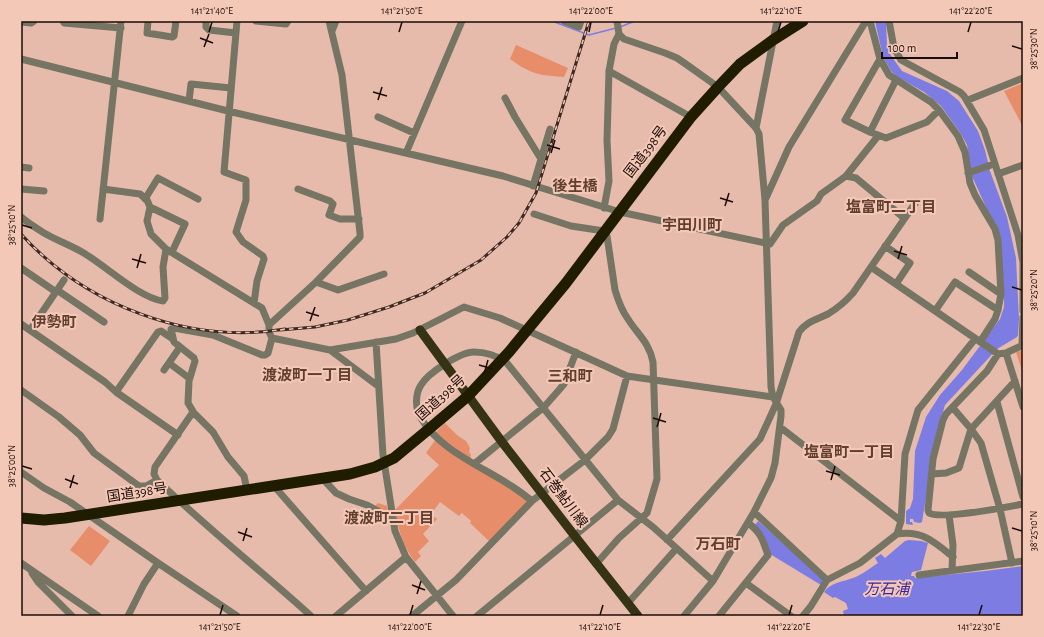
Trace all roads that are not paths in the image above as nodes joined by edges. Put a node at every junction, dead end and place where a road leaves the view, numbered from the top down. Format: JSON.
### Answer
{"nodes":[{"id":1,"x":34,"y":21,"type":"edge"},
{"id":2,"x":63,"y":21,"type":"edge"},
{"id":3,"x":148,"y":21,"type":"edge"},
{"id":4,"x":176,"y":21,"type":"edge"},
{"id":5,"x":206,"y":21,"type":"edge"},
{"id":6,"x":237,"y":21,"type":"edge"},
{"id":7,"x":260,"y":21,"type":"edge"},
{"id":8,"x":288,"y":21,"type":"edge"},
{"id":9,"x":329,"y":21,"type":"edge"},
{"id":10,"x":336,"y":21,"type":"edge"},
{"id":11,"x":462,"y":21,"type":"edge"},
{"id":12,"x":564,"y":21,"type":"edge"},
{"id":13,"x":581,"y":21,"type":"edge"},
{"id":14,"x":777,"y":21,"type":"edge"},
{"id":15,"x":803,"y":21,"type":"edge"},
{"id":16,"x":866,"y":21,"type":"edge"},
{"id":17,"x":870,"y":21,"type":"edge"},
{"id":18,"x":889,"y":21,"type":"edge"},
{"id":19,"x":21,"y":22,"type":"edge"},
{"id":20,"x":121,"y":24,"type":"edge"},
{"id":21,"x":618,"y":28,"type":"edge"},
{"id":22,"x":332,"y":31,"type":"junction"},
{"id":23,"x":236,"y":33,"type":"junction"},
{"id":24,"x":773,"y":40,"type":"junction"},
{"id":25,"x":21,"y":59,"type":"edge"},
{"id":26,"x":880,"y":59,"type":"junction"},
{"id":27,"x":609,"y":71,"type":"junction"},
{"id":28,"x":1023,"y":78,"type":"edge"},
{"id":29,"x":896,"y":80,"type":"junction"},
{"id":30,"x":115,"y":82,"type":"junction"},
{"id":31,"x":718,"y":87,"type":"junction"},
{"id":32,"x":231,"y":88,"type":"junction"},
{"id":33,"x":505,"y":98,"type":"dead end"},
{"id":34,"x":968,"y":100,"type":"junction"},
{"id":35,"x":189,"y":101,"type":"junction"},
{"id":36,"x":939,"y":110,"type":"junction"},
{"id":37,"x":228,"y":111,"type":"junction"},
{"id":38,"x":691,"y":117,"type":"junction"},
{"id":39,"x":378,"y":118,"type":"dead end"},
{"id":40,"x":756,"y":128,"type":"junction"},
{"id":41,"x":550,"y":129,"type":"dead end"},
{"id":42,"x":870,"y":132,"type":"junction"},
{"id":43,"x":414,"y":133,"type":"junction"},
{"id":44,"x":878,"y":136,"type":"junction"},
{"id":45,"x":350,"y":140,"type":"junction"},
{"id":46,"x":406,"y":153,"type":"junction"},
{"id":47,"x":542,"y":159,"type":"junction"},
{"id":48,"x":994,"y":164,"type":"junction"},
{"id":49,"x":1023,"y":165,"type":"edge"},
{"id":50,"x":21,"y":167,"type":"edge"},
{"id":51,"x":29,"y":168,"type":"dead end"},
{"id":52,"x":968,"y":173,"type":"junction"},
{"id":53,"x":998,"y":174,"type":"junction"},
{"id":54,"x":846,"y":176,"type":"junction"},
{"id":55,"x":533,"y":186,"type":"junction"},
{"id":56,"x":21,"y":188,"type":"edge"},
{"id":57,"x":298,"y":189,"type":"dead end"},
{"id":58,"x":103,"y":190,"type":"junction"},
{"id":59,"x":44,"y":191,"type":"dead end"},
{"id":60,"x":146,"y":198,"type":"junction"},
{"id":61,"x":198,"y":199,"type":"dead end"},
{"id":62,"x":765,"y":200,"type":"junction"},
{"id":63,"x":916,"y":202,"type":"dead end"},
{"id":64,"x":150,"y":207,"type":"junction"},
{"id":65,"x":604,"y":208,"type":"junction"},
{"id":66,"x":620,"y":212,"type":"junction"},
{"id":67,"x":534,"y":214,"type":"dead end"},
{"id":68,"x":21,"y":217,"type":"edge"},
{"id":69,"x":904,"y":218,"type":"junction"},
{"id":70,"x":100,"y":219,"type":"dead end"},
{"id":71,"x":359,"y":219,"type":"junction"},
{"id":72,"x":604,"y":231,"type":"junction"},
{"id":73,"x":766,"y":243,"type":"junction"},
{"id":74,"x":885,"y":246,"type":"junction"},
{"id":75,"x":169,"y":250,"type":"junction"},
{"id":76,"x":1023,"y":263,"type":"edge"},
{"id":77,"x":871,"y":267,"type":"junction"},
{"id":78,"x":21,"y":268,"type":"edge"},
{"id":79,"x":969,"y":272,"type":"dead end"},
{"id":80,"x":384,"y":274,"type":"dead end"},
{"id":81,"x":64,"y":280,"type":"dead end"},
{"id":82,"x":316,"y":282,"type":"junction"},
{"id":83,"x":896,"y":284,"type":"junction"},
{"id":84,"x":57,"y":291,"type":"junction"},
{"id":85,"x":1023,"y":291,"type":"edge"},
{"id":86,"x":1001,"y":294,"type":"junction"},
{"id":87,"x":254,"y":303,"type":"junction"},
{"id":88,"x":998,"y":310,"type":"junction"},
{"id":89,"x":935,"y":311,"type":"junction"},
{"id":90,"x":1023,"y":311,"type":"edge"},
{"id":91,"x":1023,"y":317,"type":"edge"},
{"id":92,"x":104,"y":322,"type":"dead end"},
{"id":93,"x":21,"y":324,"type":"edge"},
{"id":94,"x":269,"y":325,"type":"junction"},
{"id":95,"x":30,"y":330,"type":"junction"},
{"id":96,"x":420,"y":330,"type":"junction"},
{"id":97,"x":527,"y":331,"type":"junction"},
{"id":98,"x":272,"y":338,"type":"junction"},
{"id":99,"x":173,"y":339,"type":"junction"},
{"id":100,"x":979,"y":341,"type":"junction"},
{"id":101,"x":376,"y":342,"type":"junction"},
{"id":102,"x":1022,"y":345,"type":"edge"},
{"id":103,"x":180,"y":347,"type":"junction"},
{"id":104,"x":330,"y":350,"type":"junction"},
{"id":105,"x":576,"y":352,"type":"junction"},
{"id":106,"x":997,"y":353,"type":"junction"},
{"id":107,"x":1006,"y":353,"type":"junction"},
{"id":108,"x":502,"y":359,"type":"junction"},
{"id":109,"x":169,"y":363,"type":"junction"},
{"id":110,"x":445,"y":365,"type":"junction"},
{"id":111,"x":164,"y":370,"type":"dead end"},
{"id":112,"x":627,"y":376,"type":"junction"},
{"id":113,"x":189,"y":378,"type":"junction"},
{"id":114,"x":1015,"y":380,"type":"junction"},
{"id":115,"x":655,"y":381,"type":"junction"},
{"id":116,"x":378,"y":386,"type":"junction"},
{"id":117,"x":21,"y":390,"type":"edge"},
{"id":118,"x":116,"y":392,"type":"junction"},
{"id":119,"x":468,"y":396,"type":"junction"},
{"id":120,"x":774,"y":400,"type":"junction"},
{"id":121,"x":997,"y":402,"type":"junction"},
{"id":122,"x":1023,"y":407,"type":"edge"},
{"id":123,"x":544,"y":408,"type":"junction"},
{"id":124,"x":953,"y":408,"type":"junction"},
{"id":125,"x":193,"y":412,"type":"junction"},
{"id":126,"x":780,"y":427,"type":"junction"},
{"id":127,"x":971,"y":429,"type":"junction"},
{"id":128,"x":429,"y":430,"type":"junction"},
{"id":129,"x":178,"y":435,"type":"junction"},
{"id":130,"x":502,"y":442,"type":"junction"},
{"id":131,"x":585,"y":460,"type":"junction"},
{"id":132,"x":384,"y":463,"type":"junction"},
{"id":133,"x":474,"y":464,"type":"junction"},
{"id":134,"x":21,"y":472,"type":"edge"},
{"id":135,"x":932,"y":474,"type":"junction"},
{"id":136,"x":322,"y":478,"type":"junction"},
{"id":137,"x":157,"y":480,"type":"junction"},
{"id":138,"x":274,"y":486,"type":"junction"},
{"id":139,"x":247,"y":490,"type":"junction"},
{"id":140,"x":543,"y":494,"type":"junction"},
{"id":141,"x":1023,"y":497,"type":"edge"},
{"id":142,"x":618,"y":500,"type":"junction"},
{"id":143,"x":179,"y":501,"type":"junction"},
{"id":144,"x":532,"y":501,"type":"junction"},
{"id":145,"x":1023,"y":504,"type":"edge"},
{"id":146,"x":1000,"y":508,"type":"junction"},
{"id":147,"x":754,"y":512,"type":"junction"},
{"id":148,"x":89,"y":515,"type":"junction"},
{"id":149,"x":949,"y":515,"type":"junction"},
{"id":150,"x":21,"y":518,"type":"edge"},
{"id":151,"x":642,"y":518,"type":"junction"},
{"id":152,"x":394,"y":520,"type":"junction"},
{"id":153,"x":901,"y":521,"type":"junction"},
{"id":154,"x":748,"y":523,"type":"junction"},
{"id":155,"x":897,"y":534,"type":"junction"},
{"id":156,"x":574,"y":535,"type":"junction"},
{"id":157,"x":667,"y":540,"type":"junction"},
{"id":158,"x":676,"y":550,"type":"junction"},
{"id":159,"x":406,"y":557,"type":"junction"},
{"id":160,"x":953,"y":557,"type":"junction"},
{"id":161,"x":1023,"y":561,"type":"edge"},
{"id":162,"x":21,"y":563,"type":"edge"},
{"id":163,"x":158,"y":563,"type":"junction"},
{"id":164,"x":1012,"y":563,"type":"junction"},
{"id":165,"x":596,"y":564,"type":"junction"},
{"id":166,"x":28,"y":568,"type":"junction"},
{"id":167,"x":952,"y":570,"type":"junction"},
{"id":168,"x":919,"y":575,"type":"dead end"},
{"id":169,"x":827,"y":580,"type":"junction"},
{"id":170,"x":713,"y":582,"type":"junction"},
{"id":171,"x":746,"y":583,"type":"junction"},
{"id":172,"x":366,"y":590,"type":"junction"},
{"id":173,"x":436,"y":596,"type":"junction"},
{"id":174,"x":628,"y":603,"type":"junction"},
{"id":175,"x":634,"y":615,"type":"edge"},
{"id":176,"x":72,"y":616,"type":"edge"},
{"id":177,"x":98,"y":616,"type":"edge"},
{"id":178,"x":128,"y":616,"type":"edge"},
{"id":179,"x":237,"y":616,"type":"edge"},
{"id":180,"x":311,"y":616,"type":"edge"},
{"id":181,"x":336,"y":616,"type":"edge"},
{"id":182,"x":412,"y":616,"type":"edge"},
{"id":183,"x":453,"y":616,"type":"edge"},
{"id":184,"x":477,"y":616,"type":"edge"},
{"id":185,"x":684,"y":616,"type":"edge"},
{"id":186,"x":719,"y":616,"type":"edge"},
{"id":187,"x":791,"y":616,"type":"edge"},
{"id":188,"x":803,"y":616,"type":"edge"}],
"edges":[{"from":1,"to":19,"type":"street"},
{"from":2,"to":20,"type":"street"},
{"from":3,"to":4,"type":"street"},
{"from":5,"to":23,"type":"street"},
{"from":6,"to":23,"type":"street"},
{"from":7,"to":8,"type":"street"},
{"from":9,"to":22,"type":"street"},
{"from":10,"to":22,"type":"street"},
{"from":11,"to":43,"type":"street"},
{"from":12,"to":13,"type":"street"},
{"from":14,"to":24,"type":"street"},
{"from":15,"to":24,"type":"highway","name":"国道398号"},
{"from":16,"to":62,"type":"street"},
{"from":17,"to":26,"type":"street"},
{"from":18,"to":34,"type":"street"},
{"from":20,"to":30,"type":"street"},
{"from":21,"to":27,"type":"street"},
{"from":21,"to":31,"type":"street"},
{"from":22,"to":45,"type":"street"},
{"from":23,"to":32,"type":"street"},
{"from":24,"to":31,"type":"highway","name":"国道398号"},
{"from":24,"to":40,"type":"street"},
{"from":25,"to":30,"type":"street"},
{"from":26,"to":29,"type":"street"},
{"from":26,"to":42,"type":"street"},
{"from":27,"to":38,"type":"street"},
{"from":27,"to":65,"type":"street"},
{"from":28,"to":34,"type":"street"},
{"from":29,"to":36,"type":"street"},
{"from":29,"to":42,"type":"street"},
{"from":30,"to":35,"type":"street"},
{"from":30,"to":58,"type":"street"},
{"from":31,"to":38,"type":"highway","name":"国道398号"},
{"from":31,"to":40,"type":"street"},
{"from":32,"to":35,"type":"street"},
{"from":32,"to":37,"type":"street"},
{"from":33,"to":47,"type":"street"},
{"from":34,"to":48,"type":"street"},
{"from":35,"to":37,"type":"street"},
{"from":36,"to":44,"type":"street"},
{"from":36,"to":52,"type":"street"},
{"from":37,"to":45,"type":"street"},
{"from":37,"to":87,"type":"street"},
{"from":38,"to":66,"type":"highway","name":"国道398号"},
{"from":39,"to":43,"type":"street"},
{"from":40,"to":62,"type":"street"},
{"from":41,"to":47,"type":"street"},
{"from":42,"to":44,"type":"street"},
{"from":43,"to":46,"type":"street"},
{"from":44,"to":54,"type":"street"},
{"from":45,"to":46,"type":"street"},
{"from":45,"to":71,"type":"street"},
{"from":46,"to":55,"type":"street"},
{"from":47,"to":55,"type":"street"},
{"from":48,"to":52,"type":"street"},
{"from":48,"to":53,"type":"street"},
{"from":49,"to":53,"type":"street"},
{"from":50,"to":51,"type":"street"},
{"from":52,"to":86,"type":"street"},
{"from":53,"to":76,"type":"street"},
{"from":54,"to":69,"type":"street"},
{"from":54,"to":73,"type":"street"},
{"from":55,"to":65,"type":"street"},
{"from":56,"to":59,"type":"street"},
{"from":57,"to":71,"type":"street"},
{"from":58,"to":60,"type":"street"},
{"from":58,"to":70,"type":"street"},
{"from":60,"to":61,"type":"street"},
{"from":60,"to":64,"type":"street"},
{"from":62,"to":73,"type":"street"},
{"from":63,"to":69,"type":"street"},
{"from":64,"to":75,"type":"street"},
{"from":64,"to":75,"type":"street"},
{"from":65,"to":66,"type":"street"},
{"from":66,"to":72,"type":"highway","name":"国道398号"},
{"from":66,"to":73,"type":"street"},
{"from":67,"to":72,"type":"street"},
{"from":68,"to":75,"type":"street"},
{"from":69,"to":74,"type":"street"},
{"from":71,"to":82,"type":"street"},
{"from":72,"to":97,"type":"highway","name":"国道398号"},
{"from":72,"to":115,"type":"street"},
{"from":73,"to":120,"type":"street"},
{"from":74,"to":77,"type":"street"},
{"from":74,"to":83,"type":"street"},
{"from":75,"to":87,"type":"street"},
{"from":76,"to":85,"type":"street"},
{"from":77,"to":83,"type":"street"},
{"from":77,"to":120,"type":"street"},
{"from":78,"to":84,"type":"street"},
{"from":79,"to":86,"type":"street"},
{"from":80,"to":82,"type":"street"},
{"from":81,"to":84,"type":"street"},
{"from":82,"to":94,"type":"street"},
{"from":83,"to":89,"type":"street"},
{"from":84,"to":92,"type":"street"},
{"from":84,"to":95,"type":"street"},
{"from":85,"to":90,"type":"street"},
{"from":86,"to":88,"type":"street"},
{"from":87,"to":94,"type":"street"},
{"from":88,"to":89,"type":"street"},
{"from":88,"to":100,"type":"street"},
{"from":89,"to":100,"type":"street"},
{"from":91,"to":102,"type":"street"},
{"from":93,"to":95,"type":"street"},
{"from":94,"to":98,"type":"street"},
{"from":95,"to":118,"type":"street"},
{"from":96,"to":97,"type":"street"},
{"from":96,"to":101,"type":"street"},
{"from":96,"to":110,"type":"main road","name":"石巻鮎川線"},
{"from":97,"to":105,"type":"street"},
{"from":97,"to":108,"type":"highway","name":"国道398号"},
{"from":98,"to":99,"type":"street"},
{"from":98,"to":104,"type":"street"},
{"from":99,"to":103,"type":"street"},
{"from":99,"to":118,"type":"street"},
{"from":100,"to":106,"type":"street"},
{"from":100,"to":153,"type":"street"},
{"from":101,"to":104,"type":"street"},
{"from":101,"to":116,"type":"street"},
{"from":102,"to":107,"type":"street"},
{"from":103,"to":109,"type":"street"},
{"from":103,"to":113,"type":"street"},
{"from":104,"to":116,"type":"street"},
{"from":105,"to":112,"type":"street"},
{"from":105,"to":123,"type":"street"},
{"from":106,"to":107,"type":"street"},
{"from":106,"to":124,"type":"street"},
{"from":107,"to":114,"type":"street"},
{"from":108,"to":110,"type":"street"},
{"from":108,"to":119,"type":"highway","name":"国道398号"},
{"from":108,"to":123,"type":"street"},
{"from":109,"to":111,"type":"street"},
{"from":109,"to":113,"type":"street"},
{"from":110,"to":119,"type":"main road","name":"石巻鮎川線"},
{"from":110,"to":128,"type":"street"},
{"from":112,"to":115,"type":"street"},
{"from":112,"to":131,"type":"street"},
{"from":113,"to":125,"type":"street"},
{"from":114,"to":121,"type":"street"},
{"from":114,"to":122,"type":"street"},
{"from":115,"to":120,"type":"street"},
{"from":115,"to":151,"type":"street"},
{"from":116,"to":132,"type":"street"},
{"from":117,"to":137,"type":"street"},
{"from":118,"to":129,"type":"street"},
{"from":119,"to":128,"type":"highway","name":"国道398号"},
{"from":119,"to":130,"type":"main road","name":"石巻鮎川線"},
{"from":120,"to":126,"type":"street"},
{"from":120,"to":157,"type":"street"},
{"from":121,"to":127,"type":"street"},
{"from":121,"to":141,"type":"street"},
{"from":123,"to":130,"type":"street"},
{"from":123,"to":131,"type":"street"},
{"from":124,"to":127,"type":"street"},
{"from":124,"to":135,"type":"street"},
{"from":125,"to":129,"type":"street"},
{"from":125,"to":139,"type":"street"},
{"from":126,"to":147,"type":"street"},
{"from":126,"to":153,"type":"street"},
{"from":127,"to":135,"type":"street"},
{"from":127,"to":146,"type":"street"},
{"from":128,"to":132,"type":"highway","name":"国道398号"},
{"from":128,"to":133,"type":"street"},
{"from":129,"to":137,"type":"street"},
{"from":130,"to":133,"type":"street"},
{"from":130,"to":140,"type":"main road","name":"石巻鮎川線"},
{"from":131,"to":140,"type":"street"},
{"from":131,"to":142,"type":"street"},
{"from":132,"to":136,"type":"highway","name":"国道398号"},
{"from":132,"to":152,"type":"street"},
{"from":133,"to":144,"type":"street"},
{"from":134,"to":148,"type":"street"},
{"from":135,"to":149,"type":"street"},
{"from":136,"to":138,"type":"highway","name":"国道398号"},
{"from":136,"to":152,"type":"street"},
{"from":137,"to":143,"type":"street"},
{"from":138,"to":139,"type":"highway","name":"国道398号"},
{"from":138,"to":172,"type":"street"},
{"from":139,"to":143,"type":"highway","name":"国道398号"},
{"from":140,"to":144,"type":"street"},
{"from":140,"to":156,"type":"main road","name":"石巻鮎川線"},
{"from":142,"to":151,"type":"street"},
{"from":142,"to":156,"type":"street"},
{"from":143,"to":148,"type":"highway","name":"国道398号"},
{"from":143,"to":180,"type":"street"},
{"from":144,"to":173,"type":"street"},
{"from":145,"to":146,"type":"street"},
{"from":146,"to":149,"type":"street"},
{"from":146,"to":164,"type":"street"},
{"from":147,"to":154,"type":"street"},
{"from":147,"to":169,"type":"street"},
{"from":148,"to":150,"type":"highway","name":"国道398号"},
{"from":148,"to":163,"type":"street"},
{"from":149,"to":160,"type":"street"},
{"from":151,"to":157,"type":"street"},
{"from":151,"to":165,"type":"street"},
{"from":152,"to":159,"type":"street"},
{"from":153,"to":155,"type":"street"},
{"from":154,"to":170,"type":"street"},
{"from":154,"to":171,"type":"street"},
{"from":155,"to":160,"type":"street"},
{"from":155,"to":169,"type":"street"},
{"from":156,"to":165,"type":"main road","name":"石巻鮎川線"},
{"from":156,"to":184,"type":"street"},
{"from":157,"to":158,"type":"street"},
{"from":158,"to":170,"type":"street"},
{"from":158,"to":174,"type":"street"},
{"from":159,"to":172,"type":"street"},
{"from":159,"to":173,"type":"street"},
{"from":160,"to":167,"type":"street"},
{"from":161,"to":164,"type":"street"},
{"from":162,"to":166,"type":"street"},
{"from":163,"to":178,"type":"street"},
{"from":163,"to":179,"type":"street"},
{"from":164,"to":167,"type":"street"},
{"from":165,"to":174,"type":"main road","name":"石巻鮎川線"},
{"from":166,"to":176,"type":"street"},
{"from":166,"to":177,"type":"street"},
{"from":167,"to":168,"type":"street"},
{"from":169,"to":188,"type":"street"},
{"from":170,"to":185,"type":"street"},
{"from":171,"to":186,"type":"street"},
{"from":171,"to":187,"type":"street"},
{"from":172,"to":181,"type":"street"},
{"from":173,"to":182,"type":"street"},
{"from":173,"to":183,"type":"street"},
{"from":174,"to":175,"type":"main road","name":"石巻鮎川線"}]}
